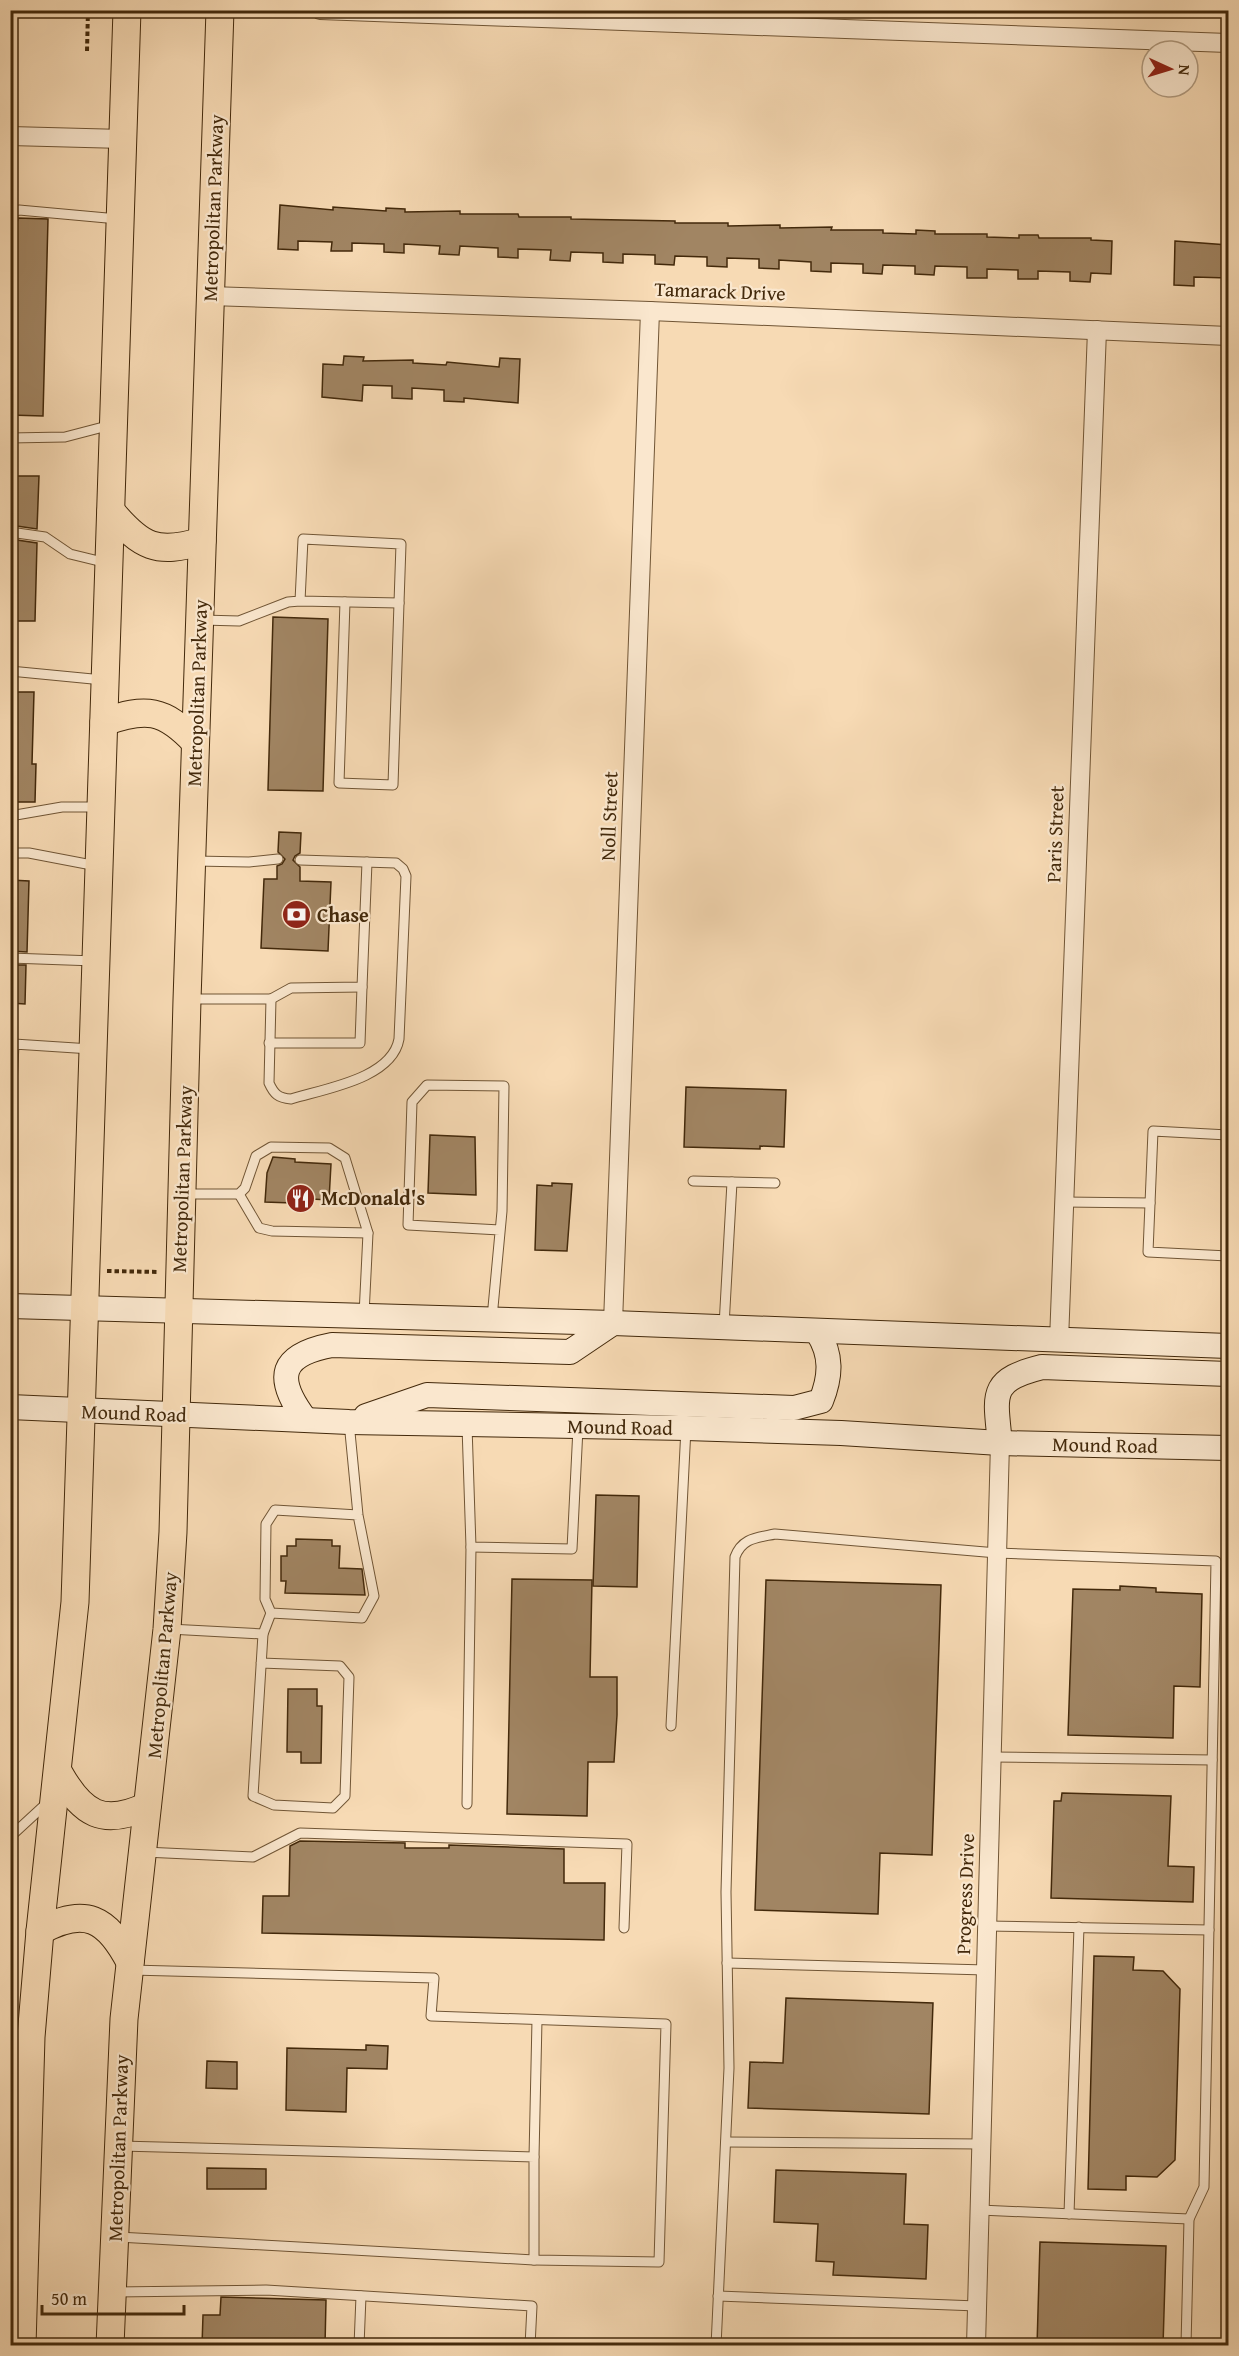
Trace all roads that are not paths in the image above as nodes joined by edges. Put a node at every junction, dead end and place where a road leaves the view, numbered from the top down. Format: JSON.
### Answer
{"nodes":[{"id":1,"x":127,"y":10,"type":"edge"},
{"id":2,"x":220,"y":10,"type":"edge"},
{"id":3,"x":320,"y":10,"type":"edge"},
{"id":4,"x":1228,"y":43,"type":"edge"},
{"id":5,"x":10,"y":136,"type":"edge"},
{"id":6,"x":123,"y":139,"type":"junction"},
{"id":7,"x":10,"y":214,"type":"edge"},
{"id":8,"x":120,"y":219,"type":"junction"},
{"id":9,"x":210,"y":296,"type":"junction"},
{"id":10,"x":650,"y":311,"type":"junction"},
{"id":11,"x":1097,"y":330,"type":"junction"},
{"id":12,"x":1228,"y":336,"type":"edge"},
{"id":13,"x":114,"y":424,"type":"junction"},
{"id":14,"x":10,"y":438,"type":"edge"},
{"id":15,"x":111,"y":511,"type":"junction"},
{"id":16,"x":10,"y":532,"type":"edge"},
{"id":17,"x":202,"y":541,"type":"junction"},
{"id":18,"x":109,"y":563,"type":"junction"},
{"id":19,"x":300,"y":601,"type":"junction"},
{"id":20,"x":345,"y":602,"type":"junction"},
{"id":21,"x":399,"y":603,"type":"junction"},
{"id":22,"x":200,"y":620,"type":"junction"},
{"id":23,"x":10,"y":671,"type":"edge"},
{"id":24,"x":106,"y":680,"type":"junction"},
{"id":25,"x":104,"y":722,"type":"junction"},
{"id":26,"x":195,"y":742,"type":"junction"},
{"id":27,"x":102,"y":807,"type":"junction"},
{"id":28,"x":10,"y":816,"type":"edge"},
{"id":29,"x":10,"y":853,"type":"edge"},
{"id":30,"x":278,"y":859,"type":"dead end"},
{"id":31,"x":300,"y":860,"type":"dead end"},
{"id":32,"x":192,"y":861,"type":"junction"},
{"id":33,"x":367,"y":862,"type":"junction"},
{"id":34,"x":100,"y":866,"type":"junction"},
{"id":35,"x":10,"y":958,"type":"edge"},
{"id":36,"x":95,"y":962,"type":"junction"},
{"id":37,"x":362,"y":987,"type":"junction"},
{"id":38,"x":187,"y":999,"type":"junction"},
{"id":39,"x":271,"y":999,"type":"junction"},
{"id":40,"x":269,"y":1042,"type":"junction"},
{"id":41,"x":93,"y":1049,"type":"junction"},
{"id":42,"x":10,"y":1129,"type":"edge"},
{"id":43,"x":1228,"y":1135,"type":"edge"},
{"id":44,"x":693,"y":1181,"type":"dead end"},
{"id":45,"x":732,"y":1182,"type":"junction"},
{"id":46,"x":775,"y":1183,"type":"dead end"},
{"id":47,"x":182,"y":1194,"type":"junction"},
{"id":48,"x":239,"y":1194,"type":"junction"},
{"id":49,"x":1064,"y":1202,"type":"junction"},
{"id":50,"x":1150,"y":1203,"type":"junction"},
{"id":51,"x":500,"y":1230,"type":"junction"},
{"id":52,"x":368,"y":1233,"type":"junction"},
{"id":53,"x":1228,"y":1256,"type":"edge"},
{"id":54,"x":10,"y":1306,"type":"edge"},
{"id":55,"x":86,"y":1307,"type":"junction"},
{"id":56,"x":178,"y":1310,"type":"junction"},
{"id":57,"x":364,"y":1317,"type":"junction"},
{"id":58,"x":492,"y":1320,"type":"junction"},
{"id":59,"x":614,"y":1323,"type":"junction"},
{"id":60,"x":724,"y":1329,"type":"junction"},
{"id":61,"x":818,"y":1332,"type":"junction"},
{"id":62,"x":1059,"y":1341,"type":"junction"},
{"id":63,"x":1228,"y":1346,"type":"edge"},
{"id":64,"x":1228,"y":1374,"type":"edge"},
{"id":65,"x":10,"y":1407,"type":"edge"},
{"id":66,"x":82,"y":1410,"type":"junction"},
{"id":67,"x":176,"y":1415,"type":"junction"},
{"id":68,"x":305,"y":1419,"type":"junction"},
{"id":69,"x":349,"y":1422,"type":"junction"},
{"id":70,"x":466,"y":1424,"type":"junction"},
{"id":71,"x":578,"y":1426,"type":"junction"},
{"id":72,"x":686,"y":1428,"type":"junction"},
{"id":73,"x":1000,"y":1443,"type":"junction"},
{"id":74,"x":1228,"y":1448,"type":"edge"},
{"id":75,"x":358,"y":1515,"type":"junction"},
{"id":76,"x":471,"y":1547,"type":"junction"},
{"id":77,"x":997,"y":1553,"type":"junction"},
{"id":78,"x":271,"y":1613,"type":"junction"},
{"id":79,"x":167,"y":1629,"type":"junction"},
{"id":80,"x":263,"y":1634,"type":"junction"},
{"id":81,"x":261,"y":1663,"type":"junction"},
{"id":82,"x":670,"y":1726,"type":"dead end"},
{"id":83,"x":992,"y":1756,"type":"junction"},
{"id":84,"x":1212,"y":1760,"type":"junction"},
{"id":85,"x":57,"y":1784,"type":"junction"},
{"id":86,"x":466,"y":1804,"type":"dead end"},
{"id":87,"x":147,"y":1806,"type":"junction"},
{"id":88,"x":10,"y":1837,"type":"edge"},
{"id":89,"x":142,"y":1852,"type":"junction"},
{"id":90,"x":987,"y":1926,"type":"junction"},
{"id":91,"x":624,"y":1928,"type":"dead end"},
{"id":92,"x":1079,"y":1928,"type":"junction"},
{"id":93,"x":1209,"y":1930,"type":"junction"},
{"id":94,"x":40,"y":1931,"type":"junction"},
{"id":95,"x":727,"y":1963,"type":"junction"},
{"id":96,"x":129,"y":1966,"type":"junction"},
{"id":97,"x":986,"y":1970,"type":"junction"},
{"id":98,"x":537,"y":2020,"type":"junction"},
{"id":99,"x":726,"y":2142,"type":"junction"},
{"id":100,"x":981,"y":2144,"type":"junction"},
{"id":101,"x":117,"y":2146,"type":"junction"},
{"id":102,"x":534,"y":2157,"type":"junction"},
{"id":103,"x":980,"y":2210,"type":"junction"},
{"id":104,"x":1069,"y":2214,"type":"junction"},
{"id":105,"x":1189,"y":2219,"type":"junction"},
{"id":106,"x":114,"y":2237,"type":"junction"},
{"id":107,"x":534,"y":2260,"type":"junction"},
{"id":108,"x":112,"y":2292,"type":"junction"},
{"id":109,"x":361,"y":2296,"type":"junction"},
{"id":110,"x":718,"y":2296,"type":"junction"},
{"id":111,"x":977,"y":2306,"type":"junction"},
{"id":112,"x":22,"y":2346,"type":"edge"},
{"id":113,"x":111,"y":2346,"type":"edge"},
{"id":114,"x":359,"y":2346,"type":"edge"},
{"id":115,"x":530,"y":2346,"type":"edge"},
{"id":116,"x":716,"y":2346,"type":"edge"},
{"id":117,"x":976,"y":2346,"type":"edge"},
{"id":118,"x":1186,"y":2346,"type":"edge"}],
"edges":[{"from":1,"to":6,"type":"main road"},
{"from":2,"to":9,"type":"main road","name":"Metropolitan Parkway"},
{"from":3,"to":4,"type":"street"},
{"from":5,"to":6,"type":"street"},
{"from":6,"to":8,"type":"main road"},
{"from":7,"to":8,"type":"lane"},
{"from":8,"to":13,"type":"main road"},
{"from":9,"to":10,"type":"street","name":"Tamarack Drive"},
{"from":9,"to":17,"type":"main road","name":"Metropolitan Parkway"},
{"from":10,"to":11,"type":"street","name":"Tamarack Drive"},
{"from":10,"to":59,"type":"street","name":"Noll Street"},
{"from":11,"to":12,"type":"street","name":"Tamarack Drive"},
{"from":11,"to":49,"type":"street","name":"Paris Street"},
{"from":13,"to":14,"type":"lane"},
{"from":13,"to":15,"type":"main road"},
{"from":15,"to":17,"type":"main road"},
{"from":15,"to":18,"type":"main road"},
{"from":16,"to":18,"type":"lane"},
{"from":17,"to":22,"type":"main road","name":"Metropolitan Parkway"},
{"from":18,"to":24,"type":"main road"},
{"from":19,"to":20,"type":"lane"},
{"from":19,"to":21,"type":"lane"},
{"from":19,"to":22,"type":"lane"},
{"from":20,"to":21,"type":"lane"},
{"from":20,"to":21,"type":"lane"},
{"from":22,"to":26,"type":"main road","name":"Metropolitan Parkway"},
{"from":23,"to":24,"type":"lane"},
{"from":24,"to":25,"type":"main road"},
{"from":25,"to":26,"type":"main road"},
{"from":25,"to":27,"type":"main road"},
{"from":26,"to":32,"type":"main road","name":"Metropolitan Parkway"},
{"from":27,"to":28,"type":"lane"},
{"from":27,"to":34,"type":"main road"},
{"from":29,"to":34,"type":"lane"},
{"from":30,"to":32,"type":"lane"},
{"from":31,"to":33,"type":"lane"},
{"from":32,"to":38,"type":"main road","name":"Metropolitan Parkway"},
{"from":33,"to":37,"type":"lane"},
{"from":33,"to":40,"type":"lane"},
{"from":34,"to":36,"type":"main road"},
{"from":35,"to":36,"type":"lane"},
{"from":36,"to":41,"type":"main road"},
{"from":37,"to":39,"type":"lane"},
{"from":37,"to":40,"type":"lane"},
{"from":38,"to":39,"type":"lane"},
{"from":38,"to":47,"type":"main road","name":"Metropolitan Parkway"},
{"from":39,"to":40,"type":"lane"},
{"from":41,"to":42,"type":"lane"},
{"from":41,"to":55,"type":"main road"},
{"from":43,"to":50,"type":"lane"},
{"from":44,"to":45,"type":"lane"},
{"from":45,"to":46,"type":"lane"},
{"from":45,"to":60,"type":"lane"},
{"from":47,"to":48,"type":"lane"},
{"from":47,"to":56,"type":"main road","name":"Metropolitan Parkway"},
{"from":48,"to":52,"type":"lane"},
{"from":48,"to":52,"type":"lane"},
{"from":49,"to":50,"type":"lane"},
{"from":49,"to":62,"type":"street","name":"Paris Street"},
{"from":50,"to":53,"type":"lane"},
{"from":51,"to":51,"type":"lane"},
{"from":51,"to":58,"type":"lane"},
{"from":52,"to":57,"type":"lane"},
{"from":54,"to":55,"type":"main road"},
{"from":55,"to":56,"type":"main road"},
{"from":55,"to":66,"type":"main road"},
{"from":56,"to":57,"type":"main road"},
{"from":56,"to":67,"type":"main road","name":"Metropolitan Parkway"},
{"from":57,"to":58,"type":"main road"},
{"from":58,"to":59,"type":"main road"},
{"from":59,"to":60,"type":"main road"},
{"from":59,"to":68,"type":"main road"},
{"from":60,"to":61,"type":"main road"},
{"from":61,"to":62,"type":"main road"},
{"from":61,"to":69,"type":"main road"},
{"from":62,"to":63,"type":"main road"},
{"from":64,"to":73,"type":"main road"},
{"from":65,"to":66,"type":"main road","name":"Mound Road"},
{"from":66,"to":67,"type":"main road","name":"Mound Road"},
{"from":66,"to":85,"type":"main road"},
{"from":67,"to":68,"type":"main road","name":"Mound Road"},
{"from":67,"to":79,"type":"main road","name":"Metropolitan Parkway"},
{"from":68,"to":69,"type":"main road","name":"Mound Road"},
{"from":69,"to":70,"type":"main road","name":"Mound Road"},
{"from":69,"to":75,"type":"lane"},
{"from":70,"to":71,"type":"main road","name":"Mound Road"},
{"from":70,"to":76,"type":"lane"},
{"from":71,"to":72,"type":"main road","name":"Mound Road"},
{"from":71,"to":76,"type":"lane"},
{"from":72,"to":73,"type":"main road","name":"Mound Road"},
{"from":72,"to":82,"type":"lane"},
{"from":73,"to":74,"type":"main road","name":"Mound Road"},
{"from":73,"to":77,"type":"street","name":"Progress Drive"},
{"from":75,"to":78,"type":"lane"},
{"from":75,"to":78,"type":"lane"},
{"from":76,"to":86,"type":"lane"},
{"from":77,"to":83,"type":"street","name":"Progress Drive"},
{"from":77,"to":84,"type":"lane"},
{"from":77,"to":95,"type":"lane"},
{"from":78,"to":80,"type":"lane"},
{"from":79,"to":80,"type":"lane"},
{"from":79,"to":87,"type":"main road","name":"Metropolitan Parkway"},
{"from":80,"to":81,"type":"lane"},
{"from":81,"to":81,"type":"lane"},
{"from":83,"to":84,"type":"lane"},
{"from":83,"to":90,"type":"street","name":"Progress Drive"},
{"from":84,"to":93,"type":"lane"},
{"from":85,"to":87,"type":"main road"},
{"from":85,"to":88,"type":"lane"},
{"from":85,"to":94,"type":"main road"},
{"from":87,"to":89,"type":"main road","name":"Metropolitan Parkway"},
{"from":89,"to":91,"type":"lane"},
{"from":89,"to":96,"type":"main road","name":"Metropolitan Parkway"},
{"from":90,"to":92,"type":"lane"},
{"from":90,"to":97,"type":"street","name":"Progress Drive"},
{"from":92,"to":93,"type":"lane"},
{"from":92,"to":104,"type":"lane"},
{"from":93,"to":105,"type":"lane"},
{"from":94,"to":96,"type":"main road"},
{"from":94,"to":112,"type":"main road"},
{"from":95,"to":97,"type":"lane"},
{"from":95,"to":99,"type":"lane"},
{"from":96,"to":98,"type":"lane"},
{"from":96,"to":101,"type":"main road","name":"Metropolitan Parkway"},
{"from":97,"to":100,"type":"street","name":"Progress Drive"},
{"from":98,"to":102,"type":"lane"},
{"from":98,"to":107,"type":"lane"},
{"from":99,"to":100,"type":"lane"},
{"from":99,"to":110,"type":"lane"},
{"from":100,"to":103,"type":"street","name":"Progress Drive"},
{"from":101,"to":102,"type":"lane"},
{"from":101,"to":106,"type":"main road","name":"Metropolitan Parkway"},
{"from":102,"to":107,"type":"lane"},
{"from":103,"to":104,"type":"lane"},
{"from":103,"to":111,"type":"street","name":"Progress Drive"},
{"from":104,"to":105,"type":"lane"},
{"from":105,"to":118,"type":"lane"},
{"from":106,"to":107,"type":"lane"},
{"from":106,"to":108,"type":"main road","name":"Metropolitan Parkway"},
{"from":108,"to":109,"type":"lane"},
{"from":108,"to":113,"type":"main road","name":"Metropolitan Parkway"},
{"from":109,"to":114,"type":"lane"},
{"from":109,"to":115,"type":"lane"},
{"from":110,"to":111,"type":"lane"},
{"from":110,"to":116,"type":"lane"},
{"from":111,"to":117,"type":"street","name":"Progress Drive"}]}
